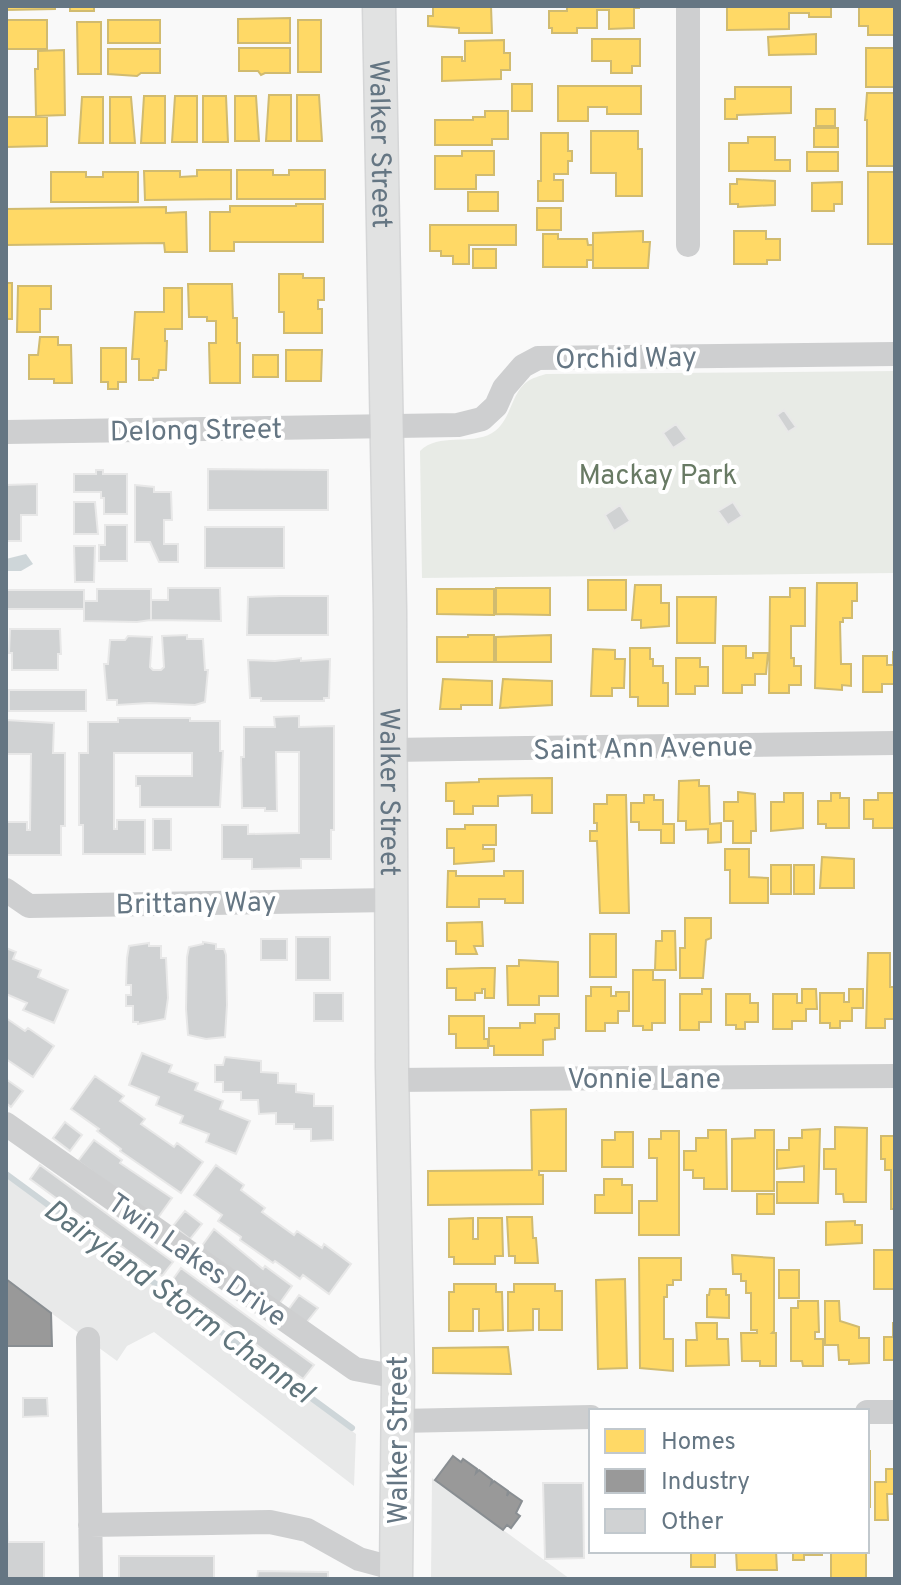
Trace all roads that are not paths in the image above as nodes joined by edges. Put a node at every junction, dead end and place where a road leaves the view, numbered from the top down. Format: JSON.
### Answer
{"nodes":[{"id":1,"x":379,"y":6,"type":"edge"},
{"id":2,"x":688,"y":6,"type":"edge"},
{"id":3,"x":688,"y":245,"type":"dead end"},
{"id":4,"x":895,"y":354,"type":"edge"},
{"id":5,"x":386,"y":425,"type":"junction"},
{"id":6,"x":6,"y":432,"type":"edge"},
{"id":7,"x":895,"y":743,"type":"edge"},
{"id":8,"x":390,"y":750,"type":"junction"},
{"id":9,"x":6,"y":890,"type":"edge"},
{"id":10,"x":391,"y":900,"type":"junction"},
{"id":11,"x":895,"y":1076,"type":"edge"},
{"id":12,"x":393,"y":1080,"type":"junction"},
{"id":13,"x":6,"y":1124,"type":"edge"},
{"id":14,"x":88,"y":1339,"type":"dead end"},
{"id":15,"x":398,"y":1377,"type":"junction"},
{"id":16,"x":869,"y":1412,"type":"edge"},
{"id":17,"x":895,"y":1412,"type":"edge"},
{"id":18,"x":589,"y":1417,"type":"edge"},
{"id":19,"x":398,"y":1421,"type":"junction"},
{"id":20,"x":90,"y":1525,"type":"junction"},
{"id":21,"x":396,"y":1574,"type":"edge"},
{"id":22,"x":91,"y":1579,"type":"edge"}],
"edges":[{"from":1,"to":5,"type":"main road","name":"Walker Street"},
{"from":2,"to":3,"type":"street"},
{"from":4,"to":5,"type":"street","name":"Orchid Way"},
{"from":5,"to":6,"type":"street","name":"Delong Street"},
{"from":5,"to":8,"type":"main road","name":"Walker Street"},
{"from":7,"to":8,"type":"street","name":"Saint Ann Avenue"},
{"from":8,"to":10,"type":"main road","name":"Walker Street"},
{"from":9,"to":10,"type":"street","name":"Brittany Way"},
{"from":10,"to":12,"type":"main road","name":"Walker Street"},
{"from":11,"to":12,"type":"street","name":"Vonnie Lane"},
{"from":12,"to":15,"type":"main road","name":"Walker Street"},
{"from":13,"to":15,"type":"street","name":"Twin Lakes Drive"},
{"from":14,"to":20,"type":"street"},
{"from":15,"to":19,"type":"main road","name":"Walker Street"},
{"from":16,"to":17,"type":"street"},
{"from":18,"to":19,"type":"street"},
{"from":19,"to":21,"type":"main road","name":"Walker Street"},
{"from":20,"to":21,"type":"street"},
{"from":20,"to":22,"type":"street"}]}
